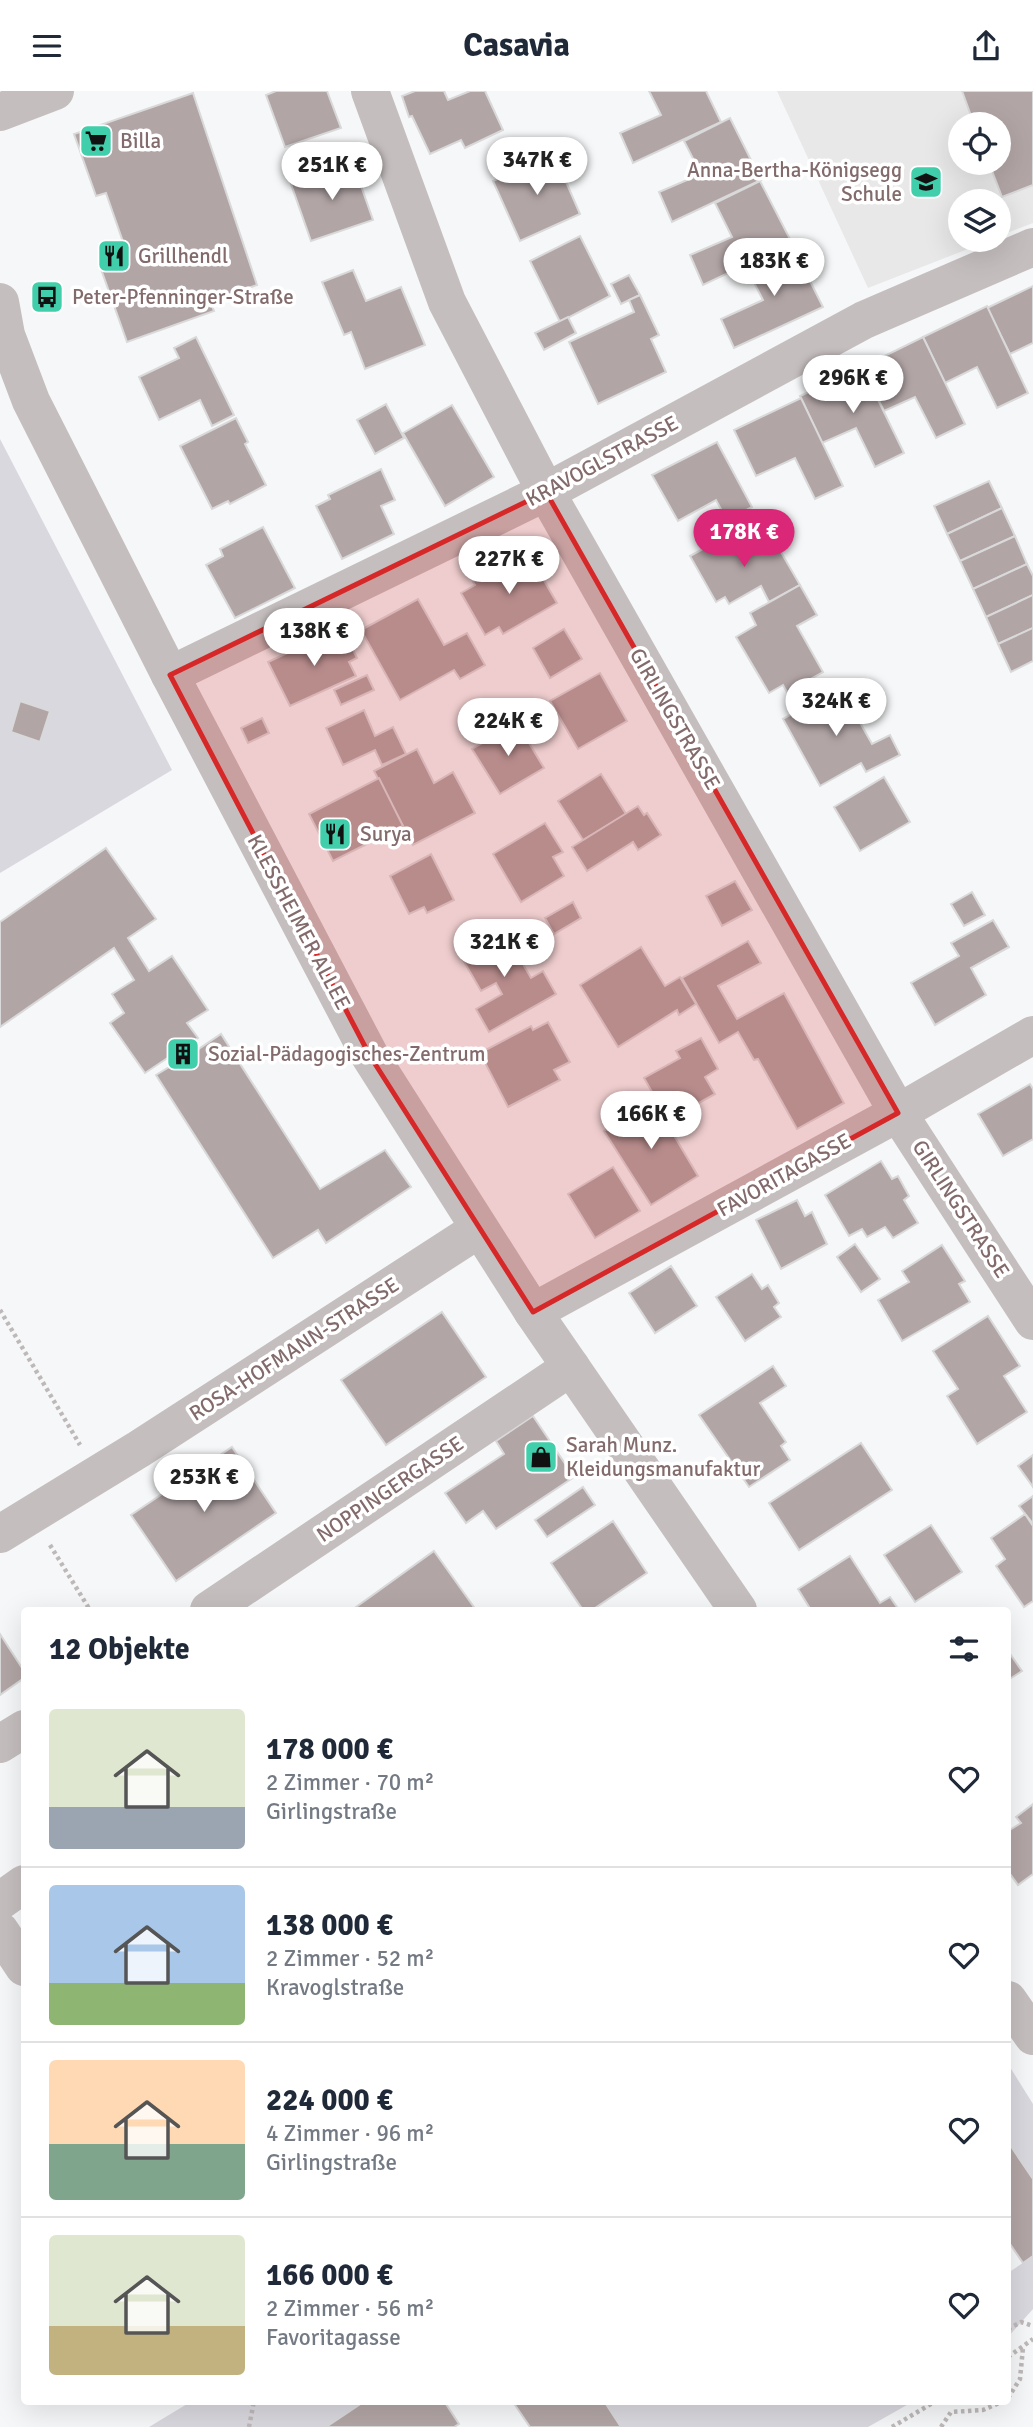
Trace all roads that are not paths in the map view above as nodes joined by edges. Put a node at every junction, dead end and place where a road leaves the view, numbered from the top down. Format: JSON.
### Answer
{"nodes":[{"id":1,"x":55,"y":91,"type":"edge"},
{"id":2,"x":370,"y":91,"type":"edge"},
{"id":3,"x":0,"y":112,"type":"edge"},
{"id":4,"x":1033,"y":247,"type":"edge"},
{"id":5,"x":0,"y":302,"type":"edge"},
{"id":6,"x":546,"y":492,"type":"junction"},
{"id":7,"x":170,"y":675,"type":"junction"},
{"id":8,"x":1033,"y":1035,"type":"edge"},
{"id":9,"x":898,"y":1112,"type":"junction"},
{"id":10,"x":479,"y":1229,"type":"junction"},
{"id":11,"x":533,"y":1312,"type":"junction"},
{"id":12,"x":1033,"y":1321,"type":"edge"},
{"id":13,"x":571,"y":1367,"type":"junction"},
{"id":14,"x":15,"y":1524,"type":"edge"},
{"id":15,"x":213,"y":1607,"type":"edge"},
{"id":16,"x":736,"y":1607,"type":"edge"},
{"id":17,"x":21,"y":1731,"type":"edge"},
{"id":18,"x":0,"y":1744,"type":"edge"},
{"id":19,"x":21,"y":1886,"type":"edge"},
{"id":20,"x":0,"y":1901,"type":"edge"},
{"id":21,"x":0,"y":1931,"type":"edge"},
{"id":22,"x":21,"y":1963,"type":"edge"},
{"id":23,"x":1011,"y":2004,"type":"edge"},
{"id":24,"x":1033,"y":2036,"type":"edge"}],
"edges":[{"from":1,"to":3,"type":"street"},
{"from":2,"to":6,"type":"street","name":"GIRLINGSTRASSE"},
{"from":4,"to":6,"type":"street","name":"KRAVOGLSTRASSE"},
{"from":5,"to":7,"type":"street","name":"KLESSHEIMER ALLEE"},
{"from":6,"to":7,"type":"street","name":"KRAVOGLSTRASSE"},
{"from":6,"to":9,"type":"street","name":"GIRLINGSTRASSE"},
{"from":7,"to":10,"type":"street","name":"KLESSHEIMER ALLEE"},
{"from":8,"to":9,"type":"street","name":"FAVORITAGASSE"},
{"from":9,"to":11,"type":"street","name":"FAVORITAGASSE"},
{"from":9,"to":12,"type":"street","name":"GIRLINGSTRASSE"},
{"from":10,"to":11,"type":"street","name":"KLESSHEIMER ALLEE"},
{"from":10,"to":14,"type":"street","name":"ROSA-HOFMANN-STRASSE"},
{"from":11,"to":13,"type":"street","name":"KLESSHEIMER ALLEE"},
{"from":13,"to":15,"type":"street","name":"NOPPINGERGASSE"},
{"from":13,"to":16,"type":"street","name":"KLESSHEIMER ALLEE"},
{"from":17,"to":18,"type":"street"},
{"from":19,"to":20,"type":"street"},
{"from":21,"to":22,"type":"street"},
{"from":23,"to":24,"type":"street"}]}
